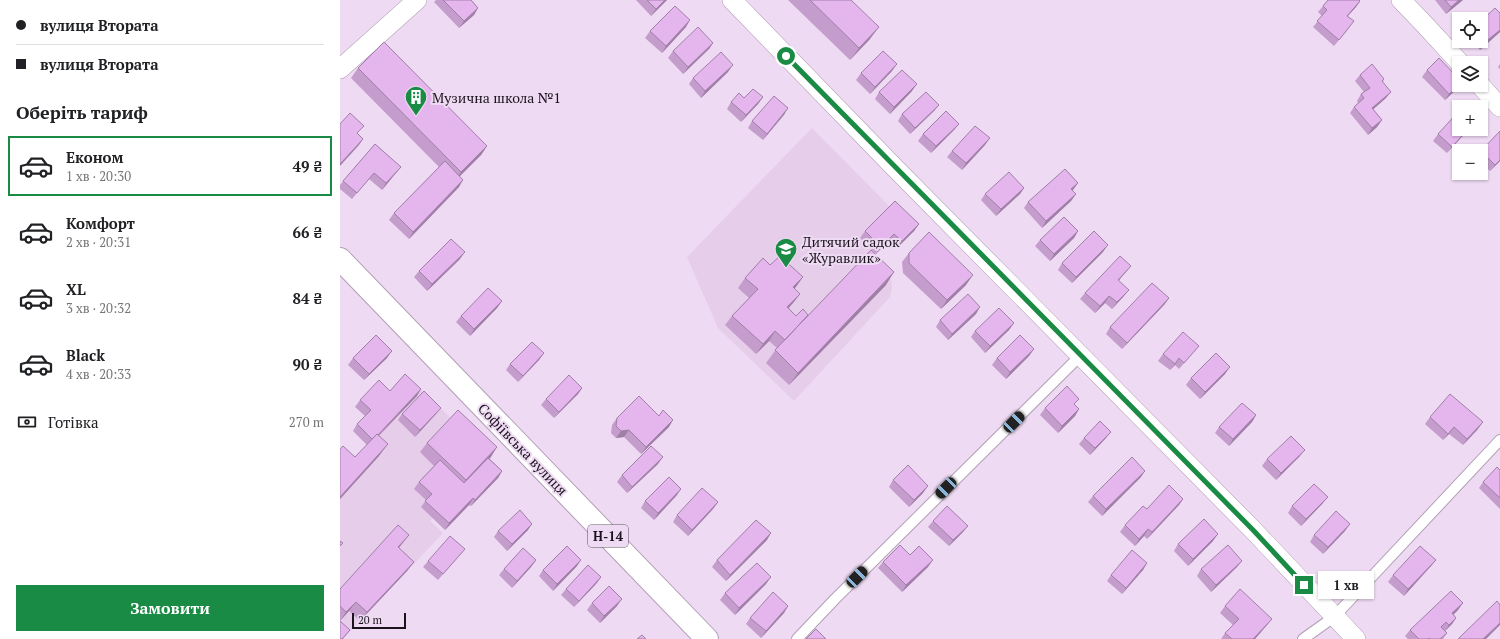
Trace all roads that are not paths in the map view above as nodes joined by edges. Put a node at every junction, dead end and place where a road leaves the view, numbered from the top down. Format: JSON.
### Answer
{"nodes":[{"id":1,"x":417,"y":0,"type":"edge"},
{"id":2,"x":732,"y":0,"type":"edge"},
{"id":3,"x":1401,"y":0,"type":"edge"},
{"id":4,"x":1454,"y":56,"type":"edge"},
{"id":5,"x":340,"y":69,"type":"edge"},
{"id":6,"x":1486,"y":92,"type":"edge"},
{"id":7,"x":1500,"y":107,"type":"edge"},
{"id":8,"x":340,"y":259,"type":"edge"},
{"id":9,"x":1081,"y":355,"type":"junction"},
{"id":10,"x":1500,"y":440,"type":"edge"},
{"id":11,"x":1334,"y":617,"type":"junction"},
{"id":12,"x":707,"y":639,"type":"edge"},
{"id":13,"x":797,"y":639,"type":"edge"},
{"id":14,"x":1303,"y":639,"type":"edge"},
{"id":15,"x":1356,"y":639,"type":"edge"}],
"edges":[{"from":1,"to":5,"type":"street"},
{"from":2,"to":9,"type":"street"},
{"from":3,"to":4,"type":"street"},
{"from":6,"to":7,"type":"street"},
{"from":8,"to":12,"type":"main road","name":"Софіївська вулиця","number":"Н-14"},
{"from":9,"to":11,"type":"street"},
{"from":9,"to":13,"type":"lane"},
{"from":10,"to":11,"type":"lane"},
{"from":11,"to":14,"type":"lane"},
{"from":11,"to":15,"type":"street"}]}
